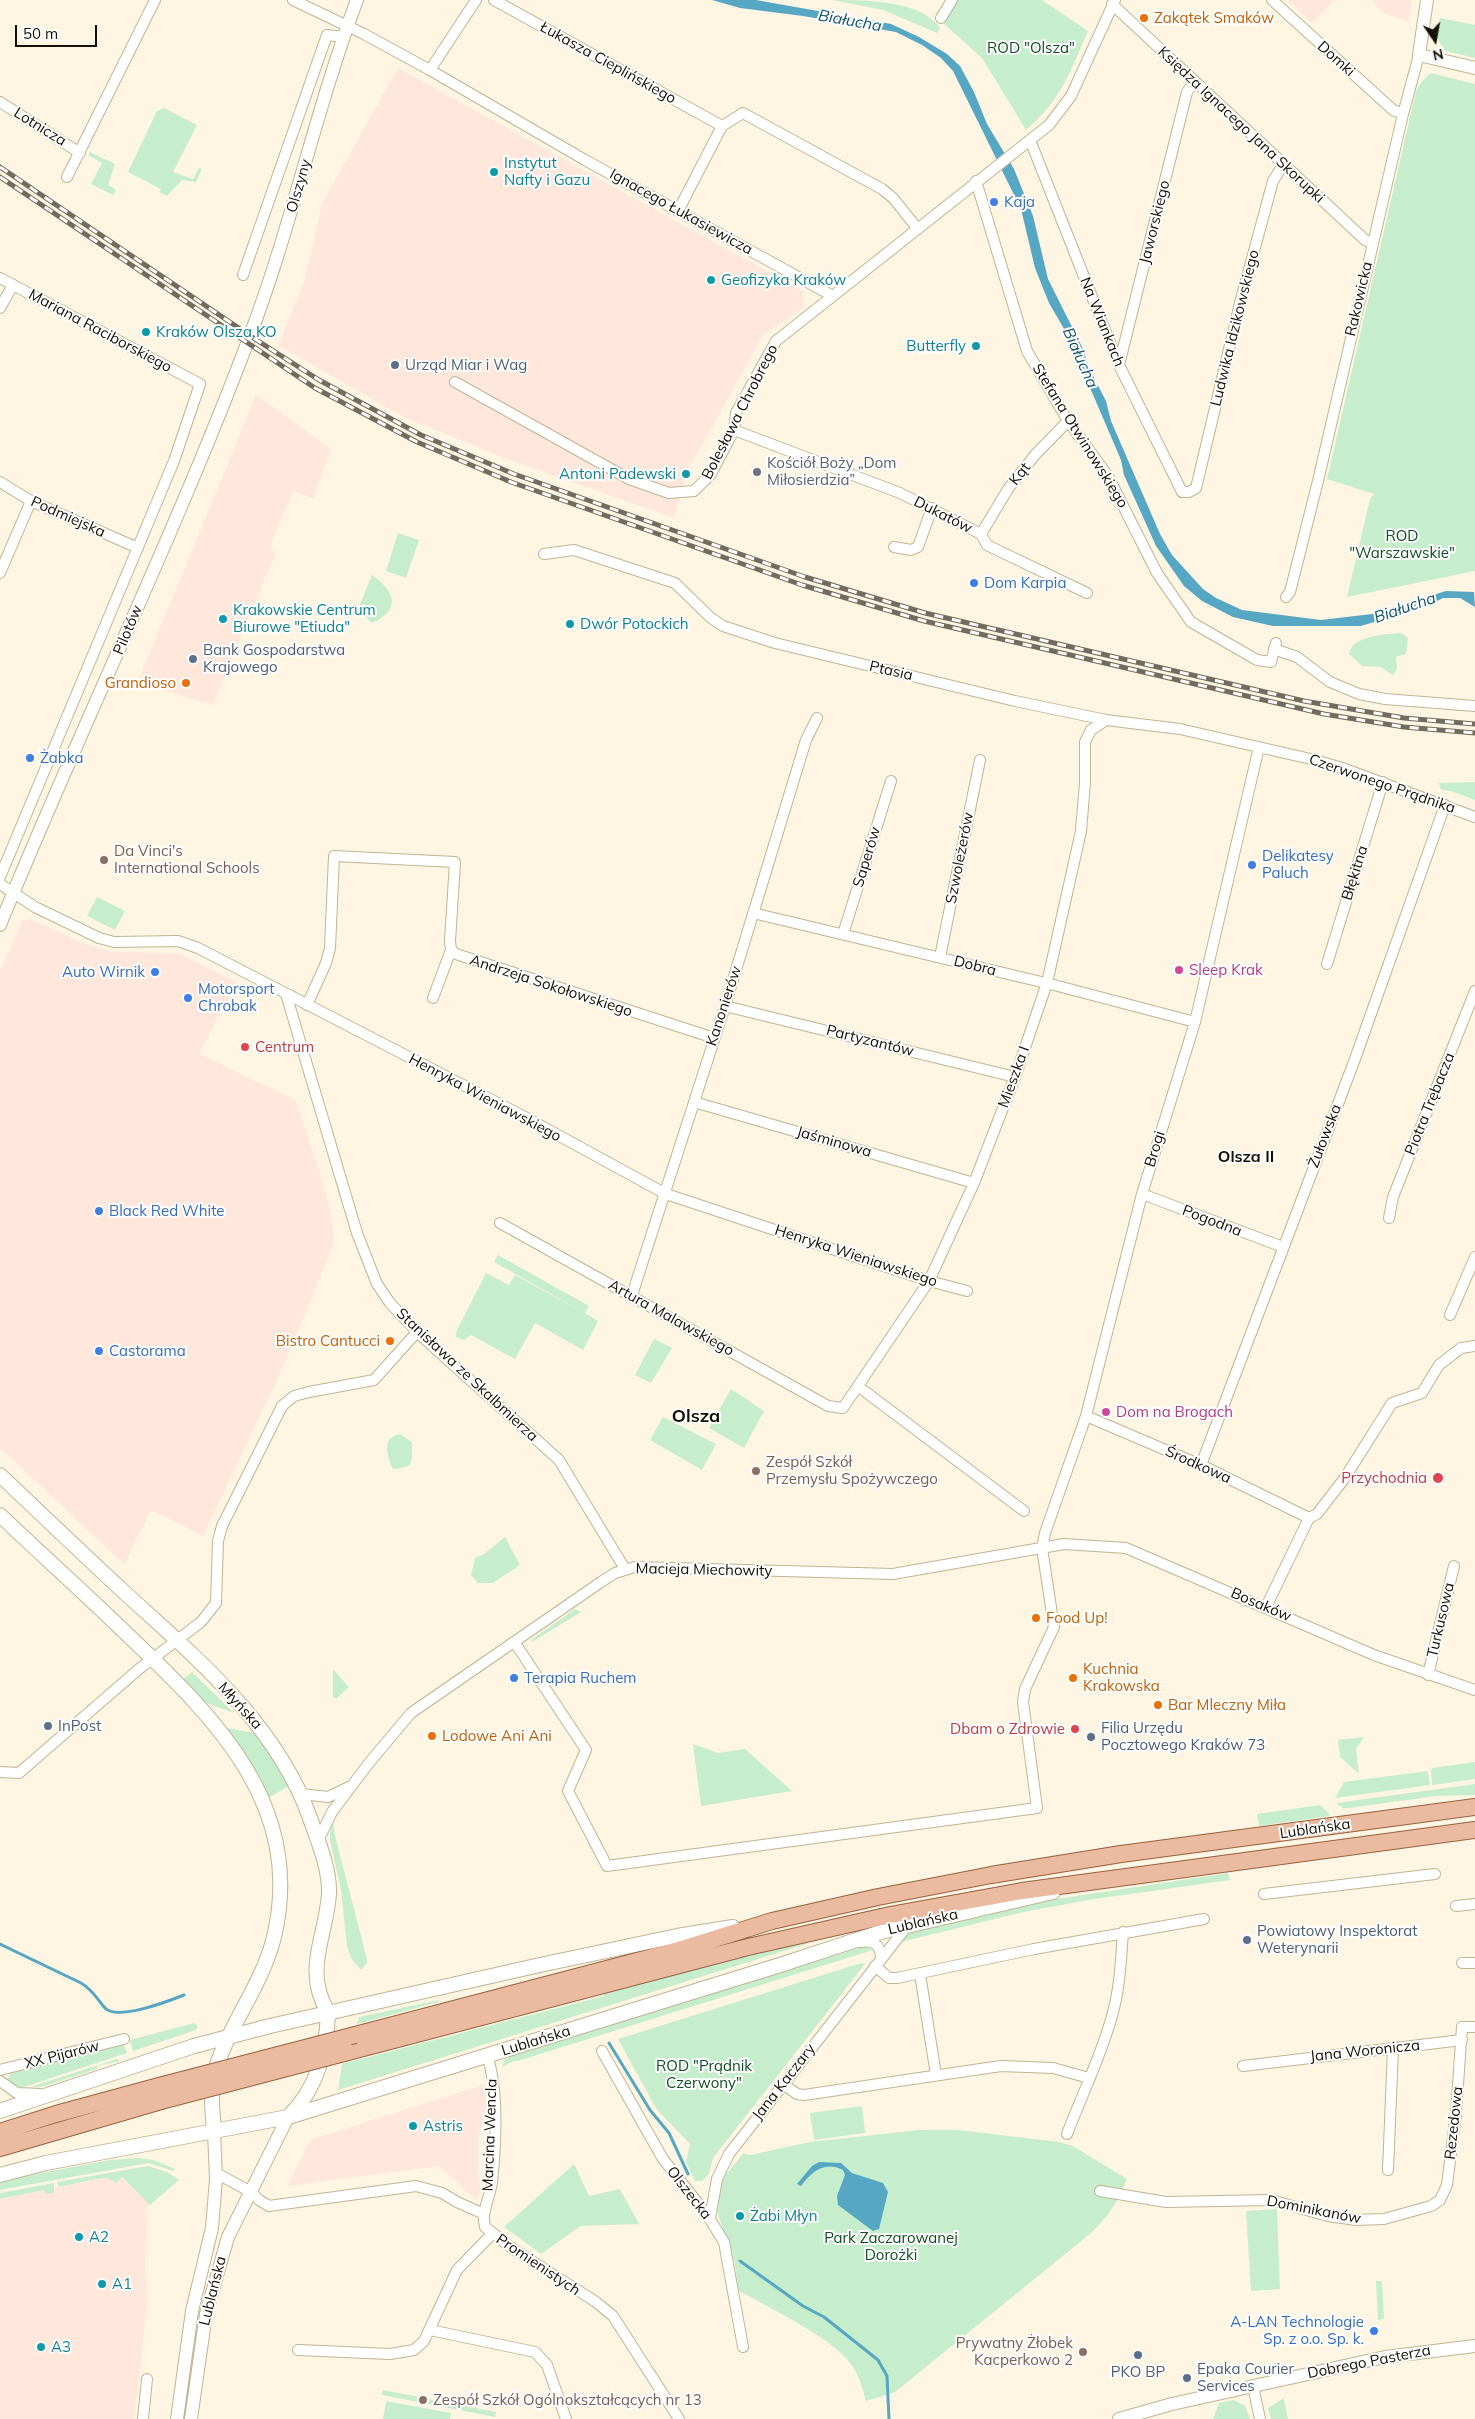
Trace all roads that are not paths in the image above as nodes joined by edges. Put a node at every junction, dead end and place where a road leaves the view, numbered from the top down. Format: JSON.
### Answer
{"nodes":[{"id":1,"x":155,"y":0,"type":"edge"},
{"id":2,"x":293,"y":0,"type":"edge"},
{"id":3,"x":356,"y":0,"type":"edge"},
{"id":4,"x":476,"y":0,"type":"edge"},
{"id":5,"x":494,"y":0,"type":"edge"},
{"id":6,"x":952,"y":0,"type":"edge"},
{"id":7,"x":1272,"y":0,"type":"edge"},
{"id":8,"x":1428,"y":0,"type":"edge"},
{"id":9,"x":1113,"y":2,"type":"edge"},
{"id":10,"x":941,"y":18,"type":"dead end"},
{"id":11,"x":345,"y":31,"type":"junction"},
{"id":12,"x":1420,"y":55,"type":"junction"},
{"id":13,"x":1475,"y":68,"type":"edge"},
{"id":14,"x":430,"y":70,"type":"junction"},
{"id":15,"x":1194,"y":81,"type":"junction"},
{"id":16,"x":0,"y":102,"type":"edge"},
{"id":17,"x":1403,"y":114,"type":"junction"},
{"id":18,"x":722,"y":126,"type":"junction"},
{"id":19,"x":1027,"y":142,"type":"junction"},
{"id":20,"x":80,"y":152,"type":"junction"},
{"id":21,"x":1283,"y":165,"type":"junction"},
{"id":22,"x":67,"y":177,"type":"dead end"},
{"id":23,"x":976,"y":181,"type":"junction"},
{"id":24,"x":678,"y":211,"type":"junction"},
{"id":25,"x":918,"y":228,"type":"junction"},
{"id":26,"x":1372,"y":244,"type":"junction"},
{"id":27,"x":243,"y":275,"type":"dead end"},
{"id":28,"x":0,"y":278,"type":"edge"},
{"id":29,"x":14,"y":285,"type":"junction"},
{"id":30,"x":831,"y":295,"type":"junction"},
{"id":31,"x":0,"y":308,"type":"edge"},
{"id":32,"x":251,"y":333,"type":"joint"},
{"id":33,"x":1119,"y":365,"type":"junction"},
{"id":34,"x":455,"y":382,"type":"dead end"},
{"id":35,"x":200,"y":384,"type":"joint"},
{"id":36,"x":1068,"y":421,"type":"junction"},
{"id":37,"x":734,"y":430,"type":"junction"},
{"id":38,"x":0,"y":482,"type":"edge"},
{"id":39,"x":1189,"y":492,"type":"joint"},
{"id":40,"x":31,"y":501,"type":"junction"},
{"id":41,"x":932,"y":508,"type":"junction"},
{"id":42,"x":981,"y":534,"type":"junction"},
{"id":43,"x":894,"y":547,"type":"dead end"},
{"id":44,"x":138,"y":548,"type":"junction"},
{"id":45,"x":544,"y":554,"type":"dead end"},
{"id":46,"x":0,"y":573,"type":"edge"},
{"id":47,"x":1087,"y":593,"type":"dead end"},
{"id":48,"x":1286,"y":596,"type":"dead end"},
{"id":49,"x":1475,"y":706,"type":"edge"},
{"id":50,"x":817,"y":718,"type":"dead end"},
{"id":51,"x":1106,"y":720,"type":"junction"},
{"id":52,"x":1259,"y":747,"type":"junction"},
{"id":53,"x":980,"y":760,"type":"dead end"},
{"id":54,"x":891,"y":781,"type":"dead end"},
{"id":55,"x":1383,"y":782,"type":"junction"},
{"id":56,"x":1445,"y":805,"type":"junction"},
{"id":57,"x":1475,"y":817,"type":"edge"},
{"id":58,"x":0,"y":877,"type":"edge"},
{"id":59,"x":0,"y":884,"type":"edge"},
{"id":60,"x":14,"y":892,"type":"junction"},
{"id":61,"x":753,"y":913,"type":"junction"},
{"id":62,"x":0,"y":925,"type":"edge"},
{"id":63,"x":843,"y":934,"type":"junction"},
{"id":64,"x":452,"y":950,"type":"junction"},
{"id":65,"x":940,"y":957,"type":"junction"},
{"id":66,"x":1327,"y":964,"type":"dead end"},
{"id":67,"x":1047,"y":984,"type":"junction"},
{"id":68,"x":1475,"y":991,"type":"edge"},
{"id":69,"x":286,"y":994,"type":"junction"},
{"id":70,"x":434,"y":998,"type":"dead end"},
{"id":71,"x":307,"y":1005,"type":"junction"},
{"id":72,"x":725,"y":1006,"type":"junction"},
{"id":73,"x":1195,"y":1022,"type":"junction"},
{"id":74,"x":714,"y":1038,"type":"junction"},
{"id":75,"x":1015,"y":1077,"type":"junction"},
{"id":76,"x":694,"y":1102,"type":"junction"},
{"id":77,"x":974,"y":1183,"type":"junction"},
{"id":78,"x":666,"y":1194,"type":"junction"},
{"id":79,"x":1142,"y":1194,"type":"junction"},
{"id":80,"x":1389,"y":1218,"type":"dead end"},
{"id":81,"x":500,"y":1223,"type":"dead end"},
{"id":82,"x":1282,"y":1247,"type":"junction"},
{"id":83,"x":1475,"y":1257,"type":"edge"},
{"id":84,"x":929,"y":1281,"type":"junction"},
{"id":85,"x":967,"y":1292,"type":"dead end"},
{"id":86,"x":632,"y":1295,"type":"junction"},
{"id":87,"x":1450,"y":1315,"type":"dead end"},
{"id":88,"x":417,"y":1332,"type":"junction"},
{"id":89,"x":1475,"y":1346,"type":"edge"},
{"id":90,"x":859,"y":1386,"type":"junction"},
{"id":91,"x":843,"y":1408,"type":"joint"},
{"id":92,"x":1086,"y":1416,"type":"junction"},
{"id":93,"x":1201,"y":1465,"type":"junction"},
{"id":94,"x":0,"y":1475,"type":"edge"},
{"id":95,"x":1024,"y":1511,"type":"dead end"},
{"id":96,"x":0,"y":1515,"type":"edge"},
{"id":97,"x":1309,"y":1518,"type":"junction"},
{"id":98,"x":1042,"y":1548,"type":"junction"},
{"id":99,"x":1454,"y":1566,"type":"dead end"},
{"id":100,"x":625,"y":1569,"type":"junction"},
{"id":101,"x":1266,"y":1607,"type":"junction"},
{"id":102,"x":176,"y":1641,"type":"junction"},
{"id":103,"x":515,"y":1643,"type":"junction"},
{"id":104,"x":152,"y":1658,"type":"junction"},
{"id":105,"x":1428,"y":1675,"type":"junction"},
{"id":106,"x":1475,"y":1690,"type":"edge"},
{"id":107,"x":0,"y":1772,"type":"edge"},
{"id":108,"x":352,"y":1785,"type":"junction"},
{"id":109,"x":301,"y":1794,"type":"junction"},
{"id":110,"x":1475,"y":1807,"type":"edge"},
{"id":111,"x":1475,"y":1830,"type":"edge"},
{"id":112,"x":318,"y":1842,"type":"junction"},
{"id":113,"x":1435,"y":1874,"type":"dead end"},
{"id":114,"x":1093,"y":1881,"type":"junction"},
{"id":115,"x":1264,"y":1894,"type":"dead end"},
{"id":116,"x":1475,"y":1904,"type":"edge"},
{"id":117,"x":1456,"y":1906,"type":"dead end"},
{"id":118,"x":1204,"y":1920,"type":"dead end"},
{"id":119,"x":772,"y":1921,"type":"junction"},
{"id":120,"x":909,"y":1924,"type":"junction"},
{"id":121,"x":1123,"y":1932,"type":"junction"},
{"id":122,"x":848,"y":1943,"type":"junction"},
{"id":123,"x":881,"y":1957,"type":"junction"},
{"id":124,"x":1462,"y":1963,"type":"dead end"},
{"id":125,"x":1475,"y":1963,"type":"edge"},
{"id":126,"x":875,"y":1966,"type":"junction"},
{"id":127,"x":920,"y":1974,"type":"junction"},
{"id":128,"x":600,"y":1978,"type":"junction"},
{"id":129,"x":328,"y":2012,"type":"junction"},
{"id":130,"x":1475,"y":2027,"type":"edge"},
{"id":131,"x":230,"y":2036,"type":"junction"},
{"id":132,"x":124,"y":2038,"type":"dead end"},
{"id":133,"x":1462,"y":2040,"type":"junction"},
{"id":134,"x":1393,"y":2048,"type":"junction"},
{"id":135,"x":602,"y":2051,"type":"dead end"},
{"id":136,"x":488,"y":2056,"type":"junction"},
{"id":137,"x":1242,"y":2066,"type":"dead end"},
{"id":138,"x":0,"y":2070,"type":"edge"},
{"id":139,"x":936,"y":2075,"type":"junction"},
{"id":140,"x":1089,"y":2078,"type":"junction"},
{"id":141,"x":0,"y":2081,"type":"edge"},
{"id":142,"x":783,"y":2084,"type":"junction"},
{"id":143,"x":58,"y":2092,"type":"junction"},
{"id":144,"x":160,"y":2094,"type":"junction"},
{"id":145,"x":0,"y":2111,"type":"edge"},
{"id":146,"x":288,"y":2117,"type":"junction"},
{"id":147,"x":0,"y":2132,"type":"edge"},
{"id":148,"x":214,"y":2132,"type":"junction"},
{"id":149,"x":1067,"y":2134,"type":"dead end"},
{"id":150,"x":0,"y":2148,"type":"edge"},
{"id":151,"x":1388,"y":2170,"type":"dead end"},
{"id":152,"x":216,"y":2174,"type":"junction"},
{"id":153,"x":0,"y":2175,"type":"edge"},
{"id":154,"x":1100,"y":2191,"type":"dead end"},
{"id":155,"x":251,"y":2192,"type":"junction"},
{"id":156,"x":1437,"y":2204,"type":"joint"},
{"id":157,"x":484,"y":2214,"type":"junction"},
{"id":158,"x":710,"y":2218,"type":"junction"},
{"id":159,"x":492,"y":2234,"type":"junction"},
{"id":160,"x":430,"y":2330,"type":"junction"},
{"id":161,"x":1475,"y":2346,"type":"edge"},
{"id":162,"x":743,"y":2347,"type":"dead end"},
{"id":163,"x":298,"y":2350,"type":"dead end"},
{"id":164,"x":147,"y":2378,"type":"dead end"},
{"id":165,"x":1253,"y":2386,"type":"junction"},
{"id":166,"x":142,"y":2419,"type":"edge"},
{"id":167,"x":178,"y":2419,"type":"edge"},
{"id":168,"x":191,"y":2419,"type":"edge"},
{"id":169,"x":566,"y":2419,"type":"edge"},
{"id":170,"x":679,"y":2419,"type":"edge"},
{"id":171,"x":1118,"y":2419,"type":"edge"},
{"id":172,"x":1260,"y":2419,"type":"edge"}],
"edges":[{"from":1,"to":20,"type":"street"},
{"from":2,"to":11,"type":"street","name":"Ignacego Łukasiewicza"},
{"from":3,"to":11,"type":"street","name":"Olszyny"},
{"from":4,"to":14,"type":"street"},
{"from":5,"to":18,"type":"street","name":"Łukasza Cieplińskiego"},
{"from":6,"to":10,"type":"street"},
{"from":7,"to":17,"type":"street","name":"Domki"},
{"from":8,"to":12,"type":"street","name":"Rakowicka"},
{"from":9,"to":15,"type":"street","name":"Księdza Ignacego Jana Skorupki"},
{"from":9,"to":19,"type":"street","name":"Bolesława Chrobrego"},
{"from":11,"to":14,"type":"street","name":"Ignacego Łukasiewicza"},
{"from":11,"to":27,"type":"street","name":"Olszyny"},
{"from":11,"to":32,"type":"street","name":"Olszyny"},
{"from":12,"to":13,"type":"street"},
{"from":12,"to":17,"type":"street","name":"Rakowicka"},
{"from":14,"to":24,"type":"street","name":"Ignacego Łukasiewicza"},
{"from":15,"to":21,"type":"street","name":"Księdza Ignacego Jana Skorupki"},
{"from":15,"to":33,"type":"street","name":"Jaworskiego"},
{"from":16,"to":20,"type":"street","name":"Lotnicza"},
{"from":17,"to":26,"type":"street","name":"Rakowicka"},
{"from":18,"to":24,"type":"street"},
{"from":18,"to":25,"type":"street"},
{"from":19,"to":23,"type":"street","name":"Bolesława Chrobrego"},
{"from":19,"to":33,"type":"street","name":"Na Wiankach"},
{"from":20,"to":22,"type":"street"},
{"from":21,"to":26,"type":"street","name":"Księdza Ignacego Jana Skorupki"},
{"from":21,"to":39,"type":"street","name":"Ludwika Idzikowskiego"},
{"from":23,"to":25,"type":"street","name":"Bolesława Chrobrego"},
{"from":23,"to":36,"type":"street","name":"Stefana Otwinowskiego"},
{"from":24,"to":30,"type":"street","name":"Ignacego Łukasiewicza"},
{"from":25,"to":30,"type":"street","name":"Bolesława Chrobrego"},
{"from":26,"to":48,"type":"street","name":"Rakowicka"},
{"from":28,"to":29,"type":"street","name":"Mariana Raciborskiego"},
{"from":29,"to":31,"type":"street"},
{"from":29,"to":35,"type":"street","name":"Mariana Raciborskiego"},
{"from":30,"to":37,"type":"street","name":"Bolesława Chrobrego"},
{"from":32,"to":60,"type":"street","name":"Pilotów"},
{"from":33,"to":39,"type":"street","name":"Na Wiankach"},
{"from":34,"to":37,"type":"street","name":"Bolesława Chrobrego"},
{"from":35,"to":44,"type":"street","name":"Pilotów"},
{"from":36,"to":42,"type":"street","name":"Kąt"},
{"from":36,"to":49,"type":"street","name":"Stefana Otwinowskiego"},
{"from":37,"to":41,"type":"street","name":"Dukatów"},
{"from":38,"to":40,"type":"street","name":"Podmiejska"},
{"from":40,"to":44,"type":"street","name":"Podmiejska"},
{"from":40,"to":46,"type":"street"},
{"from":41,"to":42,"type":"street","name":"Dukatów"},
{"from":41,"to":43,"type":"street"},
{"from":42,"to":47,"type":"street","name":"Dukatów"},
{"from":44,"to":58,"type":"street","name":"Pilotów"},
{"from":45,"to":51,"type":"street","name":"Ptasia"},
{"from":50,"to":61,"type":"street","name":"Kanonierów"},
{"from":51,"to":52,"type":"street","name":"Ptasia"},
{"from":51,"to":67,"type":"street","name":"Mieszka I"},
{"from":52,"to":55,"type":"street","name":"Czerwonego Prądnika"},
{"from":52,"to":73,"type":"street","name":"Brogi"},
{"from":53,"to":65,"type":"street","name":"Szwoleżerów"},
{"from":54,"to":63,"type":"street","name":"Saperów"},
{"from":55,"to":56,"type":"street","name":"Czerwonego Prądnika"},
{"from":55,"to":66,"type":"street","name":"Błękitna"},
{"from":56,"to":57,"type":"street","name":"Czerwonego Prądnika"},
{"from":56,"to":82,"type":"street","name":"Żułowska"},
{"from":59,"to":60,"type":"street","name":"Henryka Wieniawskiego"},
{"from":60,"to":62,"type":"street","name":"Pilotów"},
{"from":60,"to":69,"type":"street","name":"Henryka Wieniawskiego"},
{"from":61,"to":63,"type":"street","name":"Dobra"},
{"from":61,"to":72,"type":"street","name":"Kanonierów"},
{"from":63,"to":65,"type":"street","name":"Dobra"},
{"from":64,"to":70,"type":"street"},
{"from":64,"to":71,"type":"street","name":"Andrzeja Sokołowskiego"},
{"from":64,"to":74,"type":"street","name":"Andrzeja Sokołowskiego"},
{"from":65,"to":67,"type":"street","name":"Dobra"},
{"from":67,"to":73,"type":"street","name":"Dobra"},
{"from":67,"to":75,"type":"street","name":"Mieszka I"},
{"from":68,"to":80,"type":"street","name":"Piotra Trębacza"},
{"from":69,"to":71,"type":"street","name":"Henryka Wieniawskiego"},
{"from":69,"to":88,"type":"street","name":"Stanisława ze Skalbmierza"},
{"from":71,"to":78,"type":"street","name":"Henryka Wieniawskiego"},
{"from":72,"to":74,"type":"street","name":"Kanonierów"},
{"from":72,"to":75,"type":"street","name":"Partyzantów"},
{"from":73,"to":79,"type":"street","name":"Brogi"},
{"from":74,"to":76,"type":"street","name":"Kanonierów"},
{"from":75,"to":77,"type":"street","name":"Mieszka I"},
{"from":76,"to":77,"type":"street","name":"Jaśminowa"},
{"from":76,"to":78,"type":"street","name":"Kanonierów"},
{"from":77,"to":84,"type":"street","name":"Mieszka I"},
{"from":78,"to":84,"type":"street","name":"Henryka Wieniawskiego"},
{"from":78,"to":86,"type":"street","name":"Kanonierów"},
{"from":79,"to":82,"type":"street","name":"Pogodna"},
{"from":79,"to":92,"type":"street","name":"Brogi"},
{"from":81,"to":86,"type":"street","name":"Artura Malawskiego"},
{"from":82,"to":93,"type":"street","name":"Żułowska"},
{"from":83,"to":87,"type":"street"},
{"from":84,"to":85,"type":"street","name":"Henryka Wieniawskiego"},
{"from":84,"to":90,"type":"street","name":"Mieszka I"},
{"from":86,"to":91,"type":"street","name":"Artura Malawskiego"},
{"from":88,"to":100,"type":"street","name":"Stanisława ze Skalbmierza"},
{"from":88,"to":102,"type":"street"},
{"from":89,"to":97,"type":"street"},
{"from":90,"to":91,"type":"street","name":"Mieszka I"},
{"from":90,"to":95,"type":"street"},
{"from":92,"to":93,"type":"street","name":"Środkowa"},
{"from":92,"to":98,"type":"street","name":"Brogi"},
{"from":93,"to":97,"type":"street","name":"Środkowa"},
{"from":94,"to":102,"type":"main road","name":"Młyńska"},
{"from":96,"to":104,"type":"main road","name":"Młyńska"},
{"from":97,"to":101,"type":"street"},
{"from":98,"to":100,"type":"street","name":"Macieja Miechowity"},
{"from":98,"to":101,"type":"street","name":"Bosaków"},
{"from":98,"to":103,"type":"street"},
{"from":99,"to":105,"type":"street","name":"Turkusowa"},
{"from":100,"to":103,"type":"street","name":"Macieja Miechowity"},
{"from":101,"to":105,"type":"street","name":"Bosaków"},
{"from":102,"to":104,"type":"street"},
{"from":102,"to":109,"type":"main road","name":"Młyńska"},
{"from":103,"to":108,"type":"street","name":"Macieja Miechowity"},
{"from":104,"to":107,"type":"street"},
{"from":104,"to":131,"type":"main road","name":"Młyńska"},
{"from":105,"to":106,"type":"street","name":"Bosaków"},
{"from":108,"to":109,"type":"street","name":"Macieja Miechowity"},
{"from":108,"to":112,"type":"street","name":"Macieja Miechowity"},
{"from":109,"to":112,"type":"main road","name":"Młyńska"},
{"from":110,"to":119,"type":"main road","name":"Lublańska"},
{"from":111,"to":114,"type":"main road","name":"Lublańska"},
{"from":112,"to":129,"type":"main road","name":"Młyńska"},
{"from":113,"to":115,"type":"street"},
{"from":114,"to":120,"type":"main road","name":"Lublańska"},
{"from":114,"to":128,"type":"main road","name":"Lublańska"},
{"from":116,"to":117,"type":"street"},
{"from":118,"to":121,"type":"street"},
{"from":119,"to":128,"type":"main road","name":"Lublańska"},
{"from":119,"to":129,"type":"main road","name":"Lublańska"},
{"from":120,"to":122,"type":"main road","name":"Lublańska"},
{"from":120,"to":123,"type":"street","name":"Jana Kaczary"},
{"from":121,"to":127,"type":"street"},
{"from":121,"to":140,"type":"street"},
{"from":122,"to":123,"type":"street"},
{"from":122,"to":136,"type":"main road","name":"Lublańska"},
{"from":123,"to":126,"type":"street","name":"Jana Kaczary"},
{"from":124,"to":125,"type":"street"},
{"from":126,"to":127,"type":"street"},
{"from":126,"to":142,"type":"street","name":"Jana Kaczary"},
{"from":127,"to":139,"type":"street"},
{"from":128,"to":144,"type":"main road","bridge":true},
{"from":128,"to":144,"type":"main road","bridge":true},
{"from":129,"to":131,"type":"main road","name":"Lublańska"},
{"from":129,"to":146,"type":"main road"},
{"from":130,"to":133,"type":"street"},
{"from":131,"to":143,"type":"main road","name":"Lublańska"},
{"from":131,"to":148,"type":"main road","name":"Młyńska"},
{"from":132,"to":138,"type":"street","name":"XX Pijarów"},
{"from":133,"to":134,"type":"street","name":"Jana Woronicza"},
{"from":133,"to":156,"type":"street","name":"Rezedowa"},
{"from":134,"to":137,"type":"street","name":"Jana Woronicza"},
{"from":134,"to":151,"type":"street"},
{"from":135,"to":158,"type":"street","name":"Olszecka"},
{"from":136,"to":146,"type":"main road","name":"Lublańska"},
{"from":136,"to":157,"type":"street","name":"Marcina Wencla"},
{"from":139,"to":140,"type":"street"},
{"from":139,"to":142,"type":"street"},
{"from":140,"to":149,"type":"street"},
{"from":141,"to":143,"type":"street"},
{"from":142,"to":158,"type":"street","name":"Jana Kaczary"},
{"from":143,"to":145,"type":"main road","name":"Lublańska"},
{"from":144,"to":147,"type":"main road"},
{"from":144,"to":150,"type":"main road"},
{"from":146,"to":148,"type":"main road"},
{"from":146,"to":155,"type":"street","name":"Lublańska"},
{"from":148,"to":152,"type":"street","name":"Lublańska"},
{"from":148,"to":153,"type":"main road"},
{"from":152,"to":155,"type":"street"},
{"from":152,"to":167,"type":"street","name":"Lublańska"},
{"from":154,"to":156,"type":"street","name":"Dominikanów"},
{"from":155,"to":157,"type":"street"},
{"from":155,"to":168,"type":"street","name":"Lublańska"},
{"from":157,"to":159,"type":"street","name":"Promienistych"},
{"from":158,"to":162,"type":"street","name":"Olszecka"},
{"from":159,"to":160,"type":"street"},
{"from":159,"to":170,"type":"street","name":"Promienistych"},
{"from":160,"to":163,"type":"street"},
{"from":160,"to":169,"type":"street"},
{"from":161,"to":165,"type":"street","name":"Dobrego Pasterza"},
{"from":164,"to":166,"type":"street"},
{"from":165,"to":171,"type":"street","name":"Dobrego Pasterza"},
{"from":165,"to":172,"type":"street"}]}
